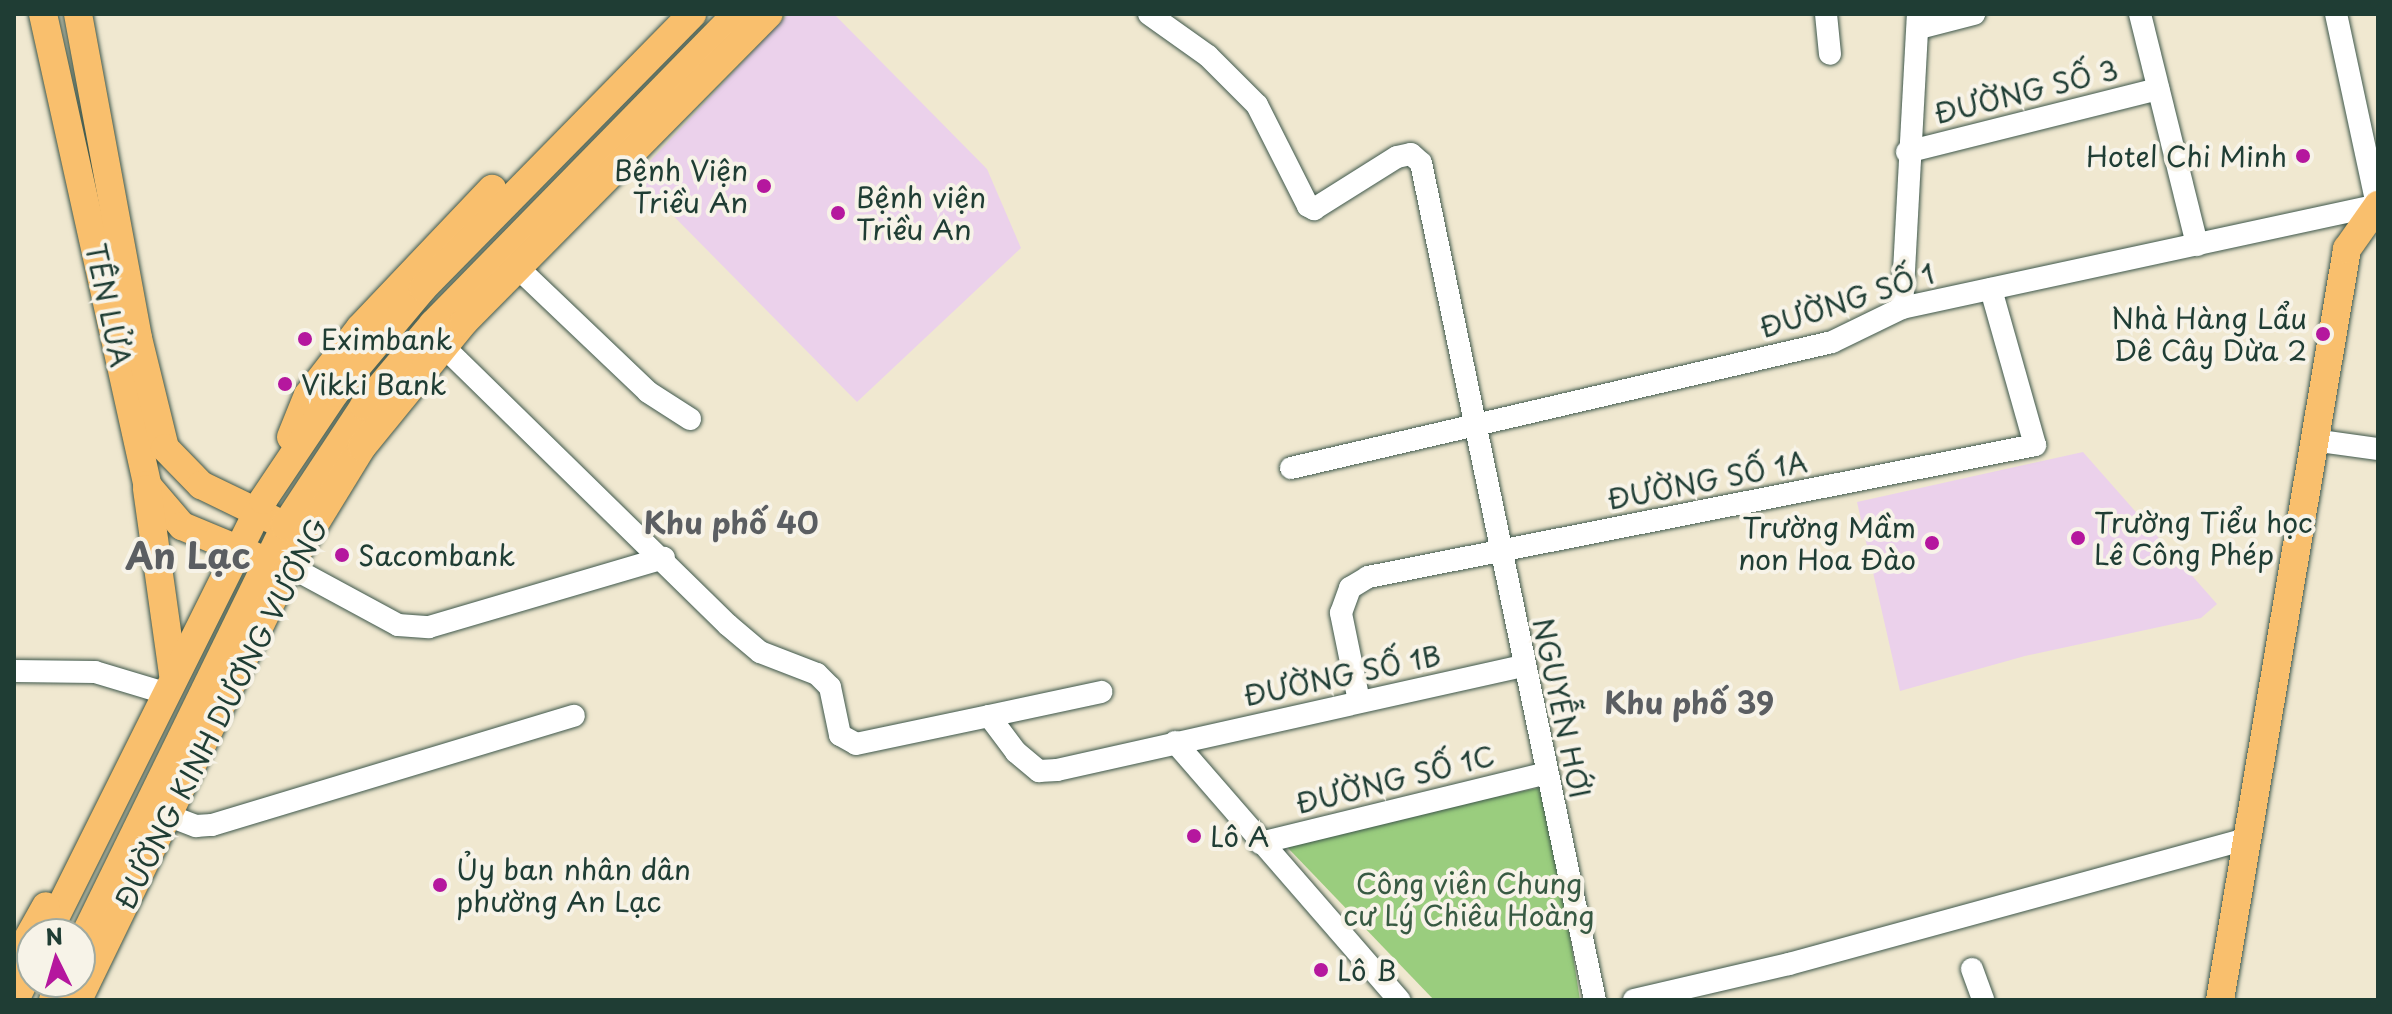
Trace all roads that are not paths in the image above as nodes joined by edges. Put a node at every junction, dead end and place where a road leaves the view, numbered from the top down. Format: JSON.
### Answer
{"nodes":[{"id":1,"x":43,"y":14,"type":"edge"},
{"id":2,"x":78,"y":14,"type":"edge"},
{"id":3,"x":737,"y":14,"type":"edge"},
{"id":4,"x":769,"y":14,"type":"edge"},
{"id":5,"x":1149,"y":14,"type":"edge"},
{"id":6,"x":1826,"y":14,"type":"edge"},
{"id":7,"x":1974,"y":14,"type":"edge"},
{"id":8,"x":2140,"y":14,"type":"edge"},
{"id":9,"x":2336,"y":14,"type":"edge"},
{"id":10,"x":681,"y":15,"type":"edge"},
{"id":11,"x":1918,"y":21,"type":"edge"},
{"id":12,"x":1830,"y":54,"type":"dead end"},
{"id":13,"x":2158,"y":89,"type":"junction"},
{"id":14,"x":601,"y":92,"type":"junction"},
{"id":15,"x":639,"y":131,"type":"junction"},
{"id":16,"x":1907,"y":152,"type":"junction"},
{"id":17,"x":2377,"y":205,"type":"edge"},
{"id":18,"x":2197,"y":245,"type":"junction"},
{"id":19,"x":518,"y":268,"type":"junction"},
{"id":20,"x":1991,"y":289,"type":"junction"},
{"id":21,"x":1902,"y":308,"type":"junction"},
{"id":22,"x":443,"y":346,"type":"junction"},
{"id":23,"x":690,"y":419,"type":"dead end"},
{"id":24,"x":1479,"y":427,"type":"junction"},
{"id":25,"x":2313,"y":440,"type":"junction"},
{"id":26,"x":2378,"y":449,"type":"edge"},
{"id":27,"x":1291,"y":468,"type":"dead end"},
{"id":28,"x":147,"y":485,"type":"junction"},
{"id":29,"x":257,"y":512,"type":"junction"},
{"id":30,"x":296,"y":531,"type":"junction"},
{"id":31,"x":236,"y":551,"type":"junction"},
{"id":32,"x":1499,"y":553,"type":"junction"},
{"id":33,"x":664,"y":558,"type":"junction"},
{"id":34,"x":278,"y":563,"type":"junction"},
{"id":35,"x":1522,"y":666,"type":"junction"},
{"id":36,"x":14,"y":671,"type":"edge"},
{"id":37,"x":169,"y":684,"type":"junction"},
{"id":38,"x":1101,"y":692,"type":"dead end"},
{"id":39,"x":1359,"y":701,"type":"junction"},
{"id":40,"x":574,"y":716,"type":"dead end"},
{"id":41,"x":989,"y":716,"type":"junction"},
{"id":42,"x":1175,"y":742,"type":"junction"},
{"id":43,"x":1544,"y":774,"type":"junction"},
{"id":44,"x":117,"y":792,"type":"junction"},
{"id":45,"x":157,"y":810,"type":"junction"},
{"id":46,"x":2243,"y":840,"type":"junction"},
{"id":47,"x":1260,"y":843,"type":"junction"},
{"id":48,"x":94,"y":845,"type":"junction"},
{"id":49,"x":135,"y":858,"type":"junction"},
{"id":50,"x":71,"y":887,"type":"junction"},
{"id":51,"x":55,"y":918,"type":"edge"},
{"id":52,"x":96,"y":920,"type":"edge"},
{"id":53,"x":14,"y":963,"type":"edge"},
{"id":54,"x":1972,"y":969,"type":"dead end"},
{"id":55,"x":78,"y":1000,"type":"edge"},
{"id":56,"x":1399,"y":1000,"type":"edge"},
{"id":57,"x":1595,"y":1000,"type":"edge"},
{"id":58,"x":1634,"y":1000,"type":"edge"},
{"id":59,"x":1983,"y":1000,"type":"edge"},
{"id":60,"x":2220,"y":1000,"type":"edge"}],
"edges":[{"from":1,"to":28,"type":"main road","name":"TÊN LỬA"},
{"from":2,"to":29,"type":"main road","name":"TÊN LỬA"},
{"from":3,"to":15,"type":"main road","name":"ĐƯỜNG KINH DƯƠNG VƯƠNG"},
{"from":4,"to":15,"type":"main road","name":"ĐƯỜNG KINH DƯƠNG VƯƠNG"},
{"from":5,"to":24,"type":"street","name":"NGUYỄN HỚI"},
{"from":6,"to":12,"type":"street"},
{"from":7,"to":11,"type":"street"},
{"from":8,"to":13,"type":"street"},
{"from":9,"to":17,"type":"street"},
{"from":10,"to":14,"type":"main road","name":"ĐƯỜNG KINH DƯƠNG VƯƠNG"},
{"from":11,"to":16,"type":"street"},
{"from":13,"to":16,"type":"street","name":"ĐƯỜNG SỐ 3"},
{"from":13,"to":18,"type":"street"},
{"from":14,"to":15,"type":"main road"},
{"from":14,"to":29,"type":"main road","name":"ĐƯỜNG KINH DƯƠNG VƯƠNG"},
{"from":15,"to":19,"type":"main road","name":"ĐƯỜNG KINH DƯƠNG VƯƠNG"},
{"from":15,"to":30,"type":"main road","name":"ĐƯỜNG KINH DƯƠNG VƯƠNG"},
{"from":16,"to":21,"type":"street"},
{"from":17,"to":18,"type":"street","name":"ĐƯỜNG SỐ 1"},
{"from":17,"to":25,"type":"main road"},
{"from":18,"to":20,"type":"street","name":"ĐƯỜNG SỐ 1"},
{"from":19,"to":22,"type":"main road","name":"ĐƯỜNG KINH DƯƠNG VƯƠNG"},
{"from":19,"to":23,"type":"street"},
{"from":20,"to":21,"type":"street","name":"ĐƯỜNG SỐ 1"},
{"from":20,"to":32,"type":"street","name":"ĐƯỜNG SỐ 1A"},
{"from":21,"to":24,"type":"street","name":"ĐƯỜNG SỐ 1"},
{"from":22,"to":30,"type":"main road","name":"ĐƯỜNG KINH DƯƠNG VƯƠNG"},
{"from":22,"to":33,"type":"street"},
{"from":24,"to":27,"type":"street","name":"ĐƯỜNG SỐ 1"},
{"from":24,"to":32,"type":"street","name":"NGUYỄN HỚI"},
{"from":25,"to":26,"type":"street"},
{"from":25,"to":46,"type":"main road"},
{"from":28,"to":31,"type":"main road","name":"TÊN LỬA"},
{"from":28,"to":37,"type":"main road"},
{"from":29,"to":30,"type":"main road","name":"TÊN LỬA"},
{"from":29,"to":31,"type":"main road","name":"ĐƯỜNG KINH DƯƠNG VƯƠNG"},
{"from":30,"to":34,"type":"main road","name":"ĐƯỜNG KINH DƯƠNG VƯƠNG"},
{"from":31,"to":34,"type":"main road","name":"TÊN LỬA"},
{"from":31,"to":37,"type":"main road","name":"ĐƯỜNG KINH DƯƠNG VƯƠNG"},
{"from":32,"to":35,"type":"street","name":"NGUYỄN HỚI"},
{"from":32,"to":39,"type":"street","name":"ĐƯỜNG SỐ 1A"},
{"from":33,"to":34,"type":"street"},
{"from":33,"to":41,"type":"street"},
{"from":34,"to":45,"type":"main road","name":"ĐƯỜNG KINH DƯƠNG VƯƠNG"},
{"from":35,"to":39,"type":"street","name":"ĐƯỜNG SỐ 1B"},
{"from":35,"to":43,"type":"street","name":"NGUYỄN HỚI"},
{"from":36,"to":37,"type":"street"},
{"from":37,"to":44,"type":"main road","name":"ĐƯỜNG KINH DƯƠNG VƯƠNG"},
{"from":38,"to":41,"type":"street"},
{"from":39,"to":42,"type":"street","name":"ĐƯỜNG SỐ 1B"},
{"from":40,"to":45,"type":"street"},
{"from":41,"to":42,"type":"street","name":"ĐƯỜNG SỐ 1B"},
{"from":42,"to":47,"type":"street"},
{"from":43,"to":47,"type":"street","name":"ĐƯỜNG SỐ 1C"},
{"from":43,"to":57,"type":"street","name":"NGUYỄN HỚI"},
{"from":44,"to":45,"type":"main road"},
{"from":44,"to":48,"type":"main road","name":"ĐƯỜNG KINH DƯƠNG VƯƠNG"},
{"from":45,"to":49,"type":"main road","name":"ĐƯỜNG KINH DƯƠNG VƯƠNG"},
{"from":46,"to":58,"type":"street"},
{"from":46,"to":60,"type":"main road"},
{"from":47,"to":56,"type":"street"},
{"from":48,"to":49,"type":"main road"},
{"from":48,"to":50,"type":"main road","name":"ĐƯỜNG KINH DƯƠNG VƯƠNG"},
{"from":49,"to":52,"type":"main road","name":"ĐƯỜNG KINH DƯƠNG VƯƠNG"},
{"from":49,"to":55,"type":"main road","name":"ĐƯỜNG KINH DƯƠNG VƯƠNG"},
{"from":50,"to":51,"type":"main road","name":"ĐƯỜNG KINH DƯƠNG VƯƠNG"},
{"from":50,"to":53,"type":"main road","name":"ĐƯỜNG KINH DƯƠNG VƯƠNG"},
{"from":54,"to":59,"type":"street"}]}
